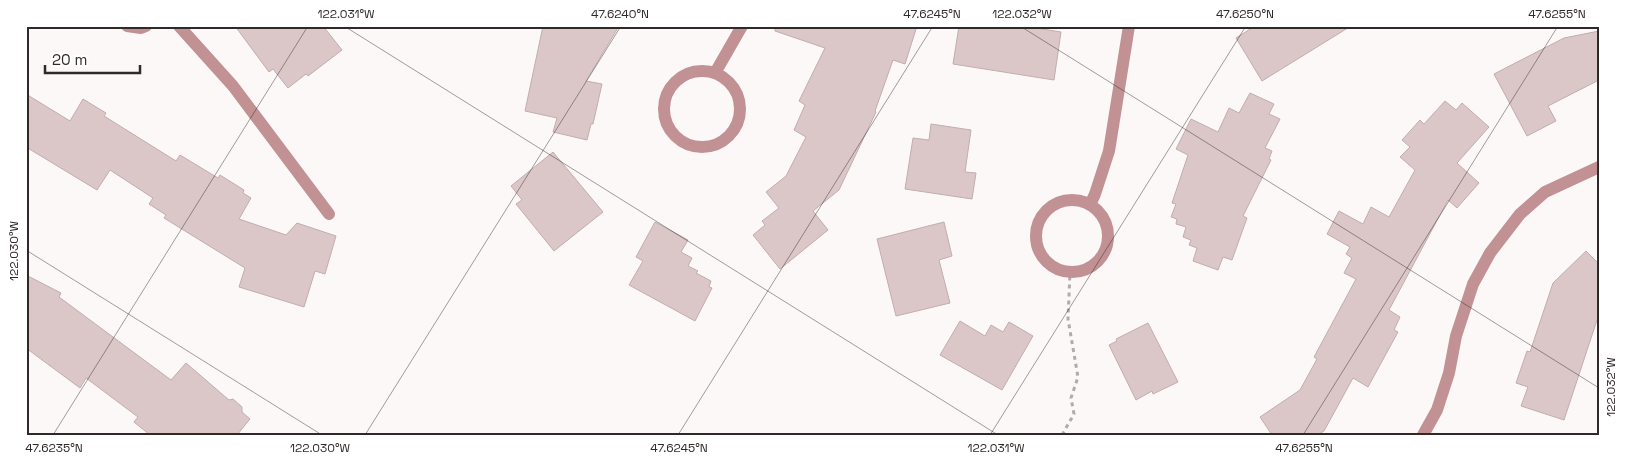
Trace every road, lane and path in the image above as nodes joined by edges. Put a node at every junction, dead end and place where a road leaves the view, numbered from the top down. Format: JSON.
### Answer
{"nodes":[{"id":1,"x":127,"y":26,"type":"edge"},
{"id":2,"x":146,"y":26,"type":"edge"},
{"id":3,"x":179,"y":26,"type":"edge"},
{"id":4,"x":742,"y":26,"type":"edge"},
{"id":5,"x":1129,"y":26,"type":"edge"},
{"id":6,"x":715,"y":73,"type":"junction"},
{"id":7,"x":1599,"y":167,"type":"edge"},
{"id":8,"x":1090,"y":205,"type":"junction"},
{"id":9,"x":329,"y":214,"type":"dead end"},
{"id":10,"x":1070,"y":272,"type":"junction"},
{"id":11,"x":1062,"y":435,"type":"edge"},
{"id":12,"x":1423,"y":435,"type":"edge"}],
"edges":[{"from":1,"to":2,"type":"street"},
{"from":3,"to":9,"type":"street"},
{"from":4,"to":6,"type":"street"},
{"from":5,"to":8,"type":"street"},
{"from":6,"to":6,"type":"street"},
{"from":7,"to":12,"type":"street"},
{"from":8,"to":10,"type":"street"},
{"from":8,"to":10,"type":"street"},
{"from":10,"to":11,"type":"path"}]}
